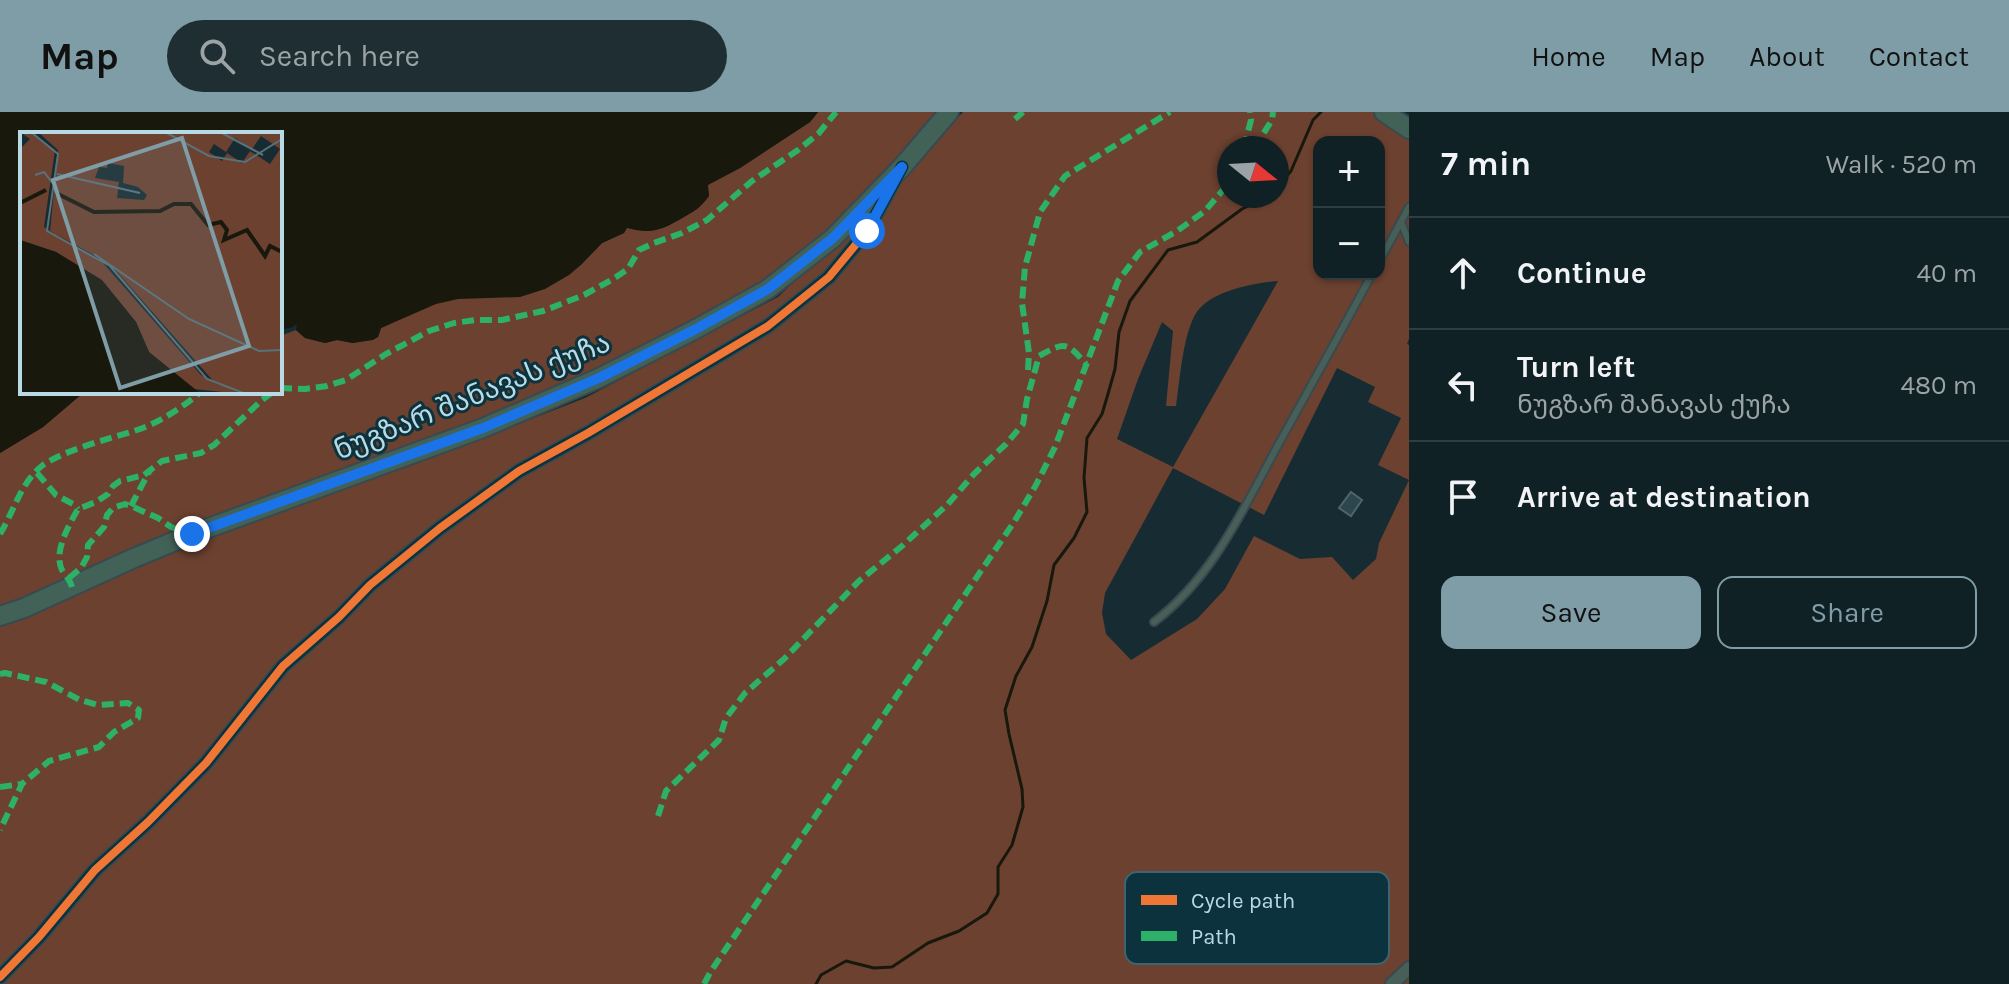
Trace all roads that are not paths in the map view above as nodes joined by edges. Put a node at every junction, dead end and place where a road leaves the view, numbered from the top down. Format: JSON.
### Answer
{"nodes":[{"id":1,"x":949,"y":112,"type":"edge"},
{"id":2,"x":1384,"y":112,"type":"edge"},
{"id":3,"x":1409,"y":129,"type":"edge"},
{"id":4,"x":902,"y":167,"type":"junction"},
{"id":5,"x":1409,"y":207,"type":"edge"},
{"id":6,"x":1401,"y":222,"type":"junction"},
{"id":7,"x":1409,"y":242,"type":"edge"},
{"id":8,"x":1385,"y":251,"type":"edge"},
{"id":9,"x":1369,"y":280,"type":"edge"},
{"id":10,"x":0,"y":616,"type":"edge"},
{"id":11,"x":1154,"y":622,"type":"dead end"},
{"id":12,"x":1409,"y":968,"type":"edge"},
{"id":13,"x":0,"y":977,"type":"edge"},
{"id":14,"x":1392,"y":984,"type":"edge"}],
"edges":[{"from":1,"to":4,"type":"main road","name":"ნუგზარ შანავას ქუჩა"},
{"from":2,"to":3,"type":"main road"},
{"from":4,"to":10,"type":"main road","name":"ნუგზარ შანავას ქუჩა"},
{"from":4,"to":13,"type":"street"},
{"from":5,"to":6,"type":"lane"},
{"from":6,"to":7,"type":"lane"},
{"from":6,"to":8,"type":"lane"},
{"from":9,"to":11,"type":"lane"},
{"from":12,"to":14,"type":"street"}]}
